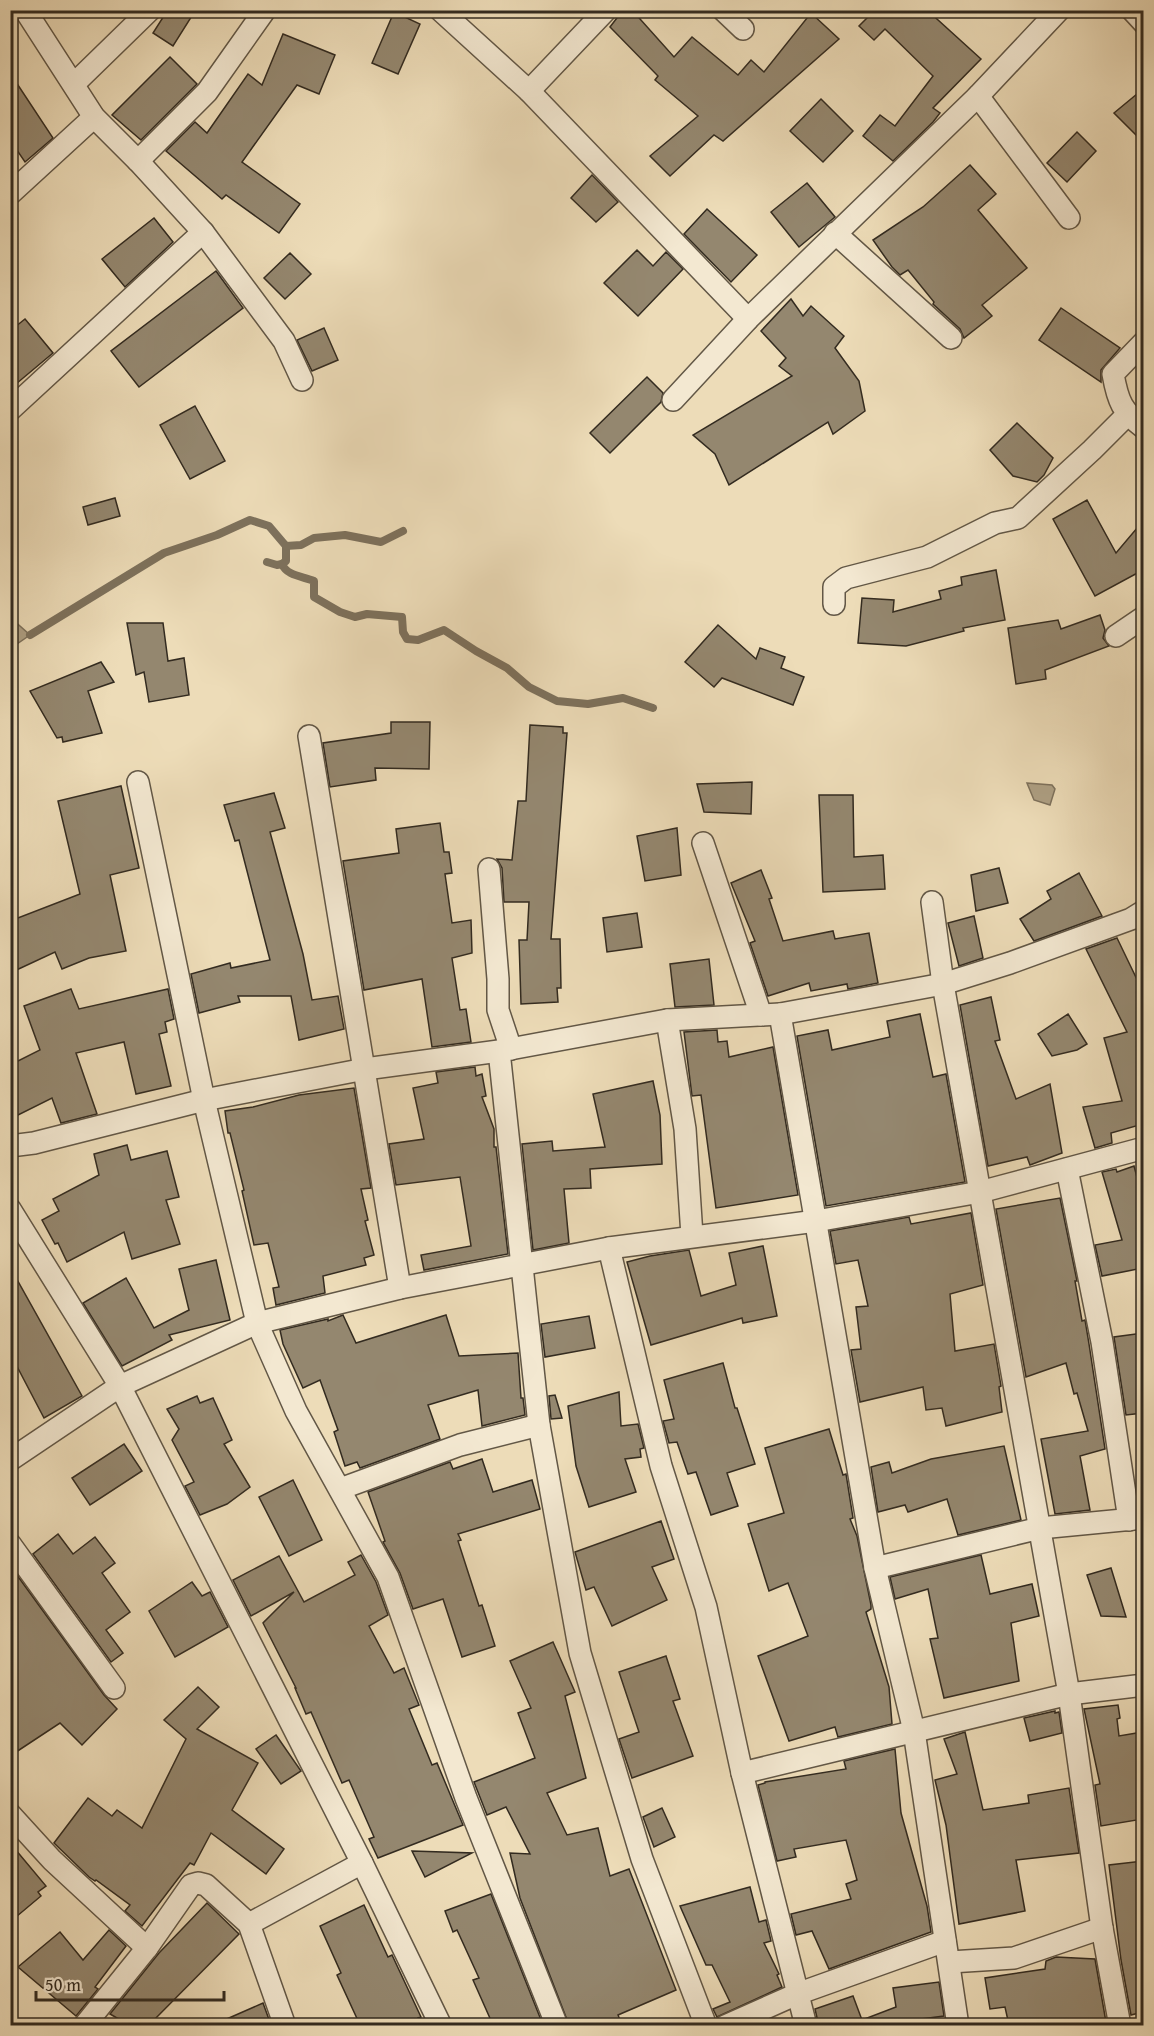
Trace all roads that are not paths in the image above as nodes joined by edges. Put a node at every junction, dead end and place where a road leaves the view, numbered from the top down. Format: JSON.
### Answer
{"nodes":[{"id":1,"x":25,"y":10,"type":"edge"},
{"id":2,"x":150,"y":10,"type":"edge"},
{"id":3,"x":265,"y":10,"type":"edge"},
{"id":4,"x":440,"y":10,"type":"edge"},
{"id":5,"x":606,"y":10,"type":"edge"},
{"id":6,"x":723,"y":10,"type":"edge"},
{"id":7,"x":1059,"y":10,"type":"edge"},
{"id":8,"x":1132,"y":10,"type":"edge"},
{"id":9,"x":1143,"y":23,"type":"edge"},
{"id":10,"x":743,"y":29,"type":"dead end"},
{"id":11,"x":74,"y":84,"type":"junction"},
{"id":12,"x":529,"y":91,"type":"junction"},
{"id":13,"x":978,"y":96,"type":"junction"},
{"id":14,"x":94,"y":117,"type":"junction"},
{"id":15,"x":138,"y":161,"type":"junction"},
{"id":16,"x":10,"y":194,"type":"edge"},
{"id":17,"x":1069,"y":218,"type":"dead end"},
{"id":18,"x":203,"y":232,"type":"junction"},
{"id":19,"x":835,"y":233,"type":"junction"},
{"id":20,"x":748,"y":319,"type":"junction"},
{"id":21,"x":951,"y":338,"type":"dead end"},
{"id":22,"x":1143,"y":342,"type":"edge"},
{"id":23,"x":302,"y":380,"type":"dead end"},
{"id":24,"x":673,"y":400,"type":"dead end"},
{"id":25,"x":10,"y":410,"type":"edge"},
{"id":26,"x":1127,"y":415,"type":"junction"},
{"id":27,"x":1143,"y":428,"type":"edge"},
{"id":28,"x":834,"y":604,"type":"dead end"},
{"id":29,"x":1143,"y":617,"type":"edge"},
{"id":30,"x":1116,"y":636,"type":"dead end"},
{"id":31,"x":309,"y":736,"type":"dead end"},
{"id":32,"x":138,"y":782,"type":"dead end"},
{"id":33,"x":703,"y":843,"type":"dead end"},
{"id":34,"x":489,"y":869,"type":"dead end"},
{"id":35,"x":932,"y":902,"type":"dead end"},
{"id":36,"x":1143,"y":911,"type":"edge"},
{"id":37,"x":943,"y":984,"type":"junction"},
{"id":38,"x":770,"y":1014,"type":"junction"},
{"id":39,"x":667,"y":1020,"type":"junction"},
{"id":40,"x":505,"y":1050,"type":"junction"},
{"id":41,"x":365,"y":1069,"type":"junction"},
{"id":42,"x":204,"y":1100,"type":"junction"},
{"id":43,"x":10,"y":1146,"type":"edge"},
{"id":44,"x":1143,"y":1148,"type":"edge"},
{"id":45,"x":1068,"y":1169,"type":"junction"},
{"id":46,"x":980,"y":1192,"type":"junction"},
{"id":47,"x":10,"y":1209,"type":"edge"},
{"id":48,"x":816,"y":1221,"type":"junction"},
{"id":49,"x":692,"y":1236,"type":"junction"},
{"id":50,"x":609,"y":1248,"type":"junction"},
{"id":51,"x":521,"y":1265,"type":"junction"},
{"id":52,"x":400,"y":1288,"type":"junction"},
{"id":53,"x":257,"y":1323,"type":"junction"},
{"id":54,"x":120,"y":1386,"type":"junction"},
{"id":55,"x":539,"y":1425,"type":"junction"},
{"id":56,"x":10,"y":1460,"type":"edge"},
{"id":57,"x":340,"y":1489,"type":"junction"},
{"id":58,"x":1136,"y":1519,"type":"edge"},
{"id":59,"x":1040,"y":1528,"type":"junction"},
{"id":60,"x":10,"y":1544,"type":"edge"},
{"id":61,"x":875,"y":1568,"type":"junction"},
{"id":62,"x":1143,"y":1684,"type":"edge"},
{"id":63,"x":114,"y":1688,"type":"dead end"},
{"id":64,"x":1069,"y":1694,"type":"junction"},
{"id":65,"x":914,"y":1731,"type":"junction"},
{"id":66,"x":742,"y":1773,"type":"junction"},
{"id":67,"x":10,"y":1814,"type":"edge"},
{"id":68,"x":362,"y":1863,"type":"junction"},
{"id":69,"x":249,"y":1924,"type":"junction"},
{"id":70,"x":1102,"y":1928,"type":"junction"},
{"id":71,"x":945,"y":1941,"type":"junction"},
{"id":72,"x":147,"y":1948,"type":"junction"},
{"id":73,"x":950,"y":1962,"type":"junction"},
{"id":74,"x":797,"y":1994,"type":"junction"},
{"id":75,"x":84,"y":2025,"type":"edge"},
{"id":76,"x":285,"y":2025,"type":"edge"},
{"id":77,"x":441,"y":2025,"type":"edge"},
{"id":78,"x":556,"y":2025,"type":"edge"},
{"id":79,"x":706,"y":2025,"type":"edge"},
{"id":80,"x":725,"y":2025,"type":"edge"},
{"id":81,"x":806,"y":2025,"type":"edge"},
{"id":82,"x":958,"y":2025,"type":"edge"},
{"id":83,"x":1120,"y":2025,"type":"edge"}],
"edges":[{"from":1,"to":11,"type":"street"},
{"from":2,"to":11,"type":"street"},
{"from":3,"to":15,"type":"street"},
{"from":4,"to":12,"type":"street"},
{"from":5,"to":12,"type":"street"},
{"from":6,"to":10,"type":"street"},
{"from":7,"to":13,"type":"street"},
{"from":8,"to":9,"type":"street"},
{"from":11,"to":14,"type":"street"},
{"from":12,"to":20,"type":"street"},
{"from":13,"to":17,"type":"street"},
{"from":13,"to":19,"type":"street"},
{"from":14,"to":15,"type":"street"},
{"from":14,"to":16,"type":"street"},
{"from":15,"to":18,"type":"street"},
{"from":18,"to":23,"type":"street"},
{"from":18,"to":25,"type":"street"},
{"from":19,"to":20,"type":"street"},
{"from":19,"to":21,"type":"street"},
{"from":20,"to":24,"type":"street"},
{"from":22,"to":26,"type":"street"},
{"from":26,"to":27,"type":"street"},
{"from":26,"to":28,"type":"street"},
{"from":29,"to":30,"type":"street"},
{"from":31,"to":41,"type":"street"},
{"from":32,"to":42,"type":"street"},
{"from":33,"to":38,"type":"street"},
{"from":34,"to":40,"type":"street"},
{"from":35,"to":37,"type":"street"},
{"from":36,"to":37,"type":"street"},
{"from":37,"to":38,"type":"street"},
{"from":37,"to":46,"type":"street"},
{"from":38,"to":39,"type":"street"},
{"from":38,"to":48,"type":"street"},
{"from":39,"to":40,"type":"street"},
{"from":39,"to":49,"type":"street"},
{"from":40,"to":41,"type":"street"},
{"from":40,"to":51,"type":"street"},
{"from":41,"to":42,"type":"street"},
{"from":41,"to":52,"type":"street"},
{"from":42,"to":43,"type":"street"},
{"from":42,"to":53,"type":"street"},
{"from":44,"to":45,"type":"street"},
{"from":45,"to":46,"type":"street"},
{"from":45,"to":58,"type":"street"},
{"from":46,"to":48,"type":"street"},
{"from":46,"to":59,"type":"street"},
{"from":47,"to":54,"type":"street"},
{"from":48,"to":49,"type":"street"},
{"from":48,"to":61,"type":"street"},
{"from":49,"to":50,"type":"street"},
{"from":50,"to":51,"type":"street"},
{"from":50,"to":66,"type":"street"},
{"from":51,"to":52,"type":"street"},
{"from":51,"to":55,"type":"street"},
{"from":52,"to":53,"type":"street"},
{"from":53,"to":54,"type":"street"},
{"from":53,"to":57,"type":"street"},
{"from":54,"to":56,"type":"street"},
{"from":54,"to":68,"type":"street"},
{"from":55,"to":57,"type":"street"},
{"from":55,"to":79,"type":"street"},
{"from":57,"to":78,"type":"street"},
{"from":58,"to":59,"type":"street"},
{"from":59,"to":61,"type":"street"},
{"from":59,"to":64,"type":"street"},
{"from":60,"to":63,"type":"street"},
{"from":61,"to":65,"type":"street"},
{"from":62,"to":64,"type":"street"},
{"from":64,"to":65,"type":"street"},
{"from":64,"to":70,"type":"street"},
{"from":65,"to":66,"type":"street"},
{"from":65,"to":71,"type":"street"},
{"from":66,"to":74,"type":"street"},
{"from":67,"to":72,"type":"street"},
{"from":68,"to":69,"type":"street"},
{"from":68,"to":77,"type":"street"},
{"from":69,"to":72,"type":"street"},
{"from":69,"to":76,"type":"street"},
{"from":70,"to":73,"type":"street"},
{"from":70,"to":83,"type":"street"},
{"from":71,"to":73,"type":"street"},
{"from":71,"to":74,"type":"street"},
{"from":72,"to":75,"type":"street"},
{"from":73,"to":82,"type":"street"},
{"from":74,"to":80,"type":"street"},
{"from":74,"to":81,"type":"street"}]}
